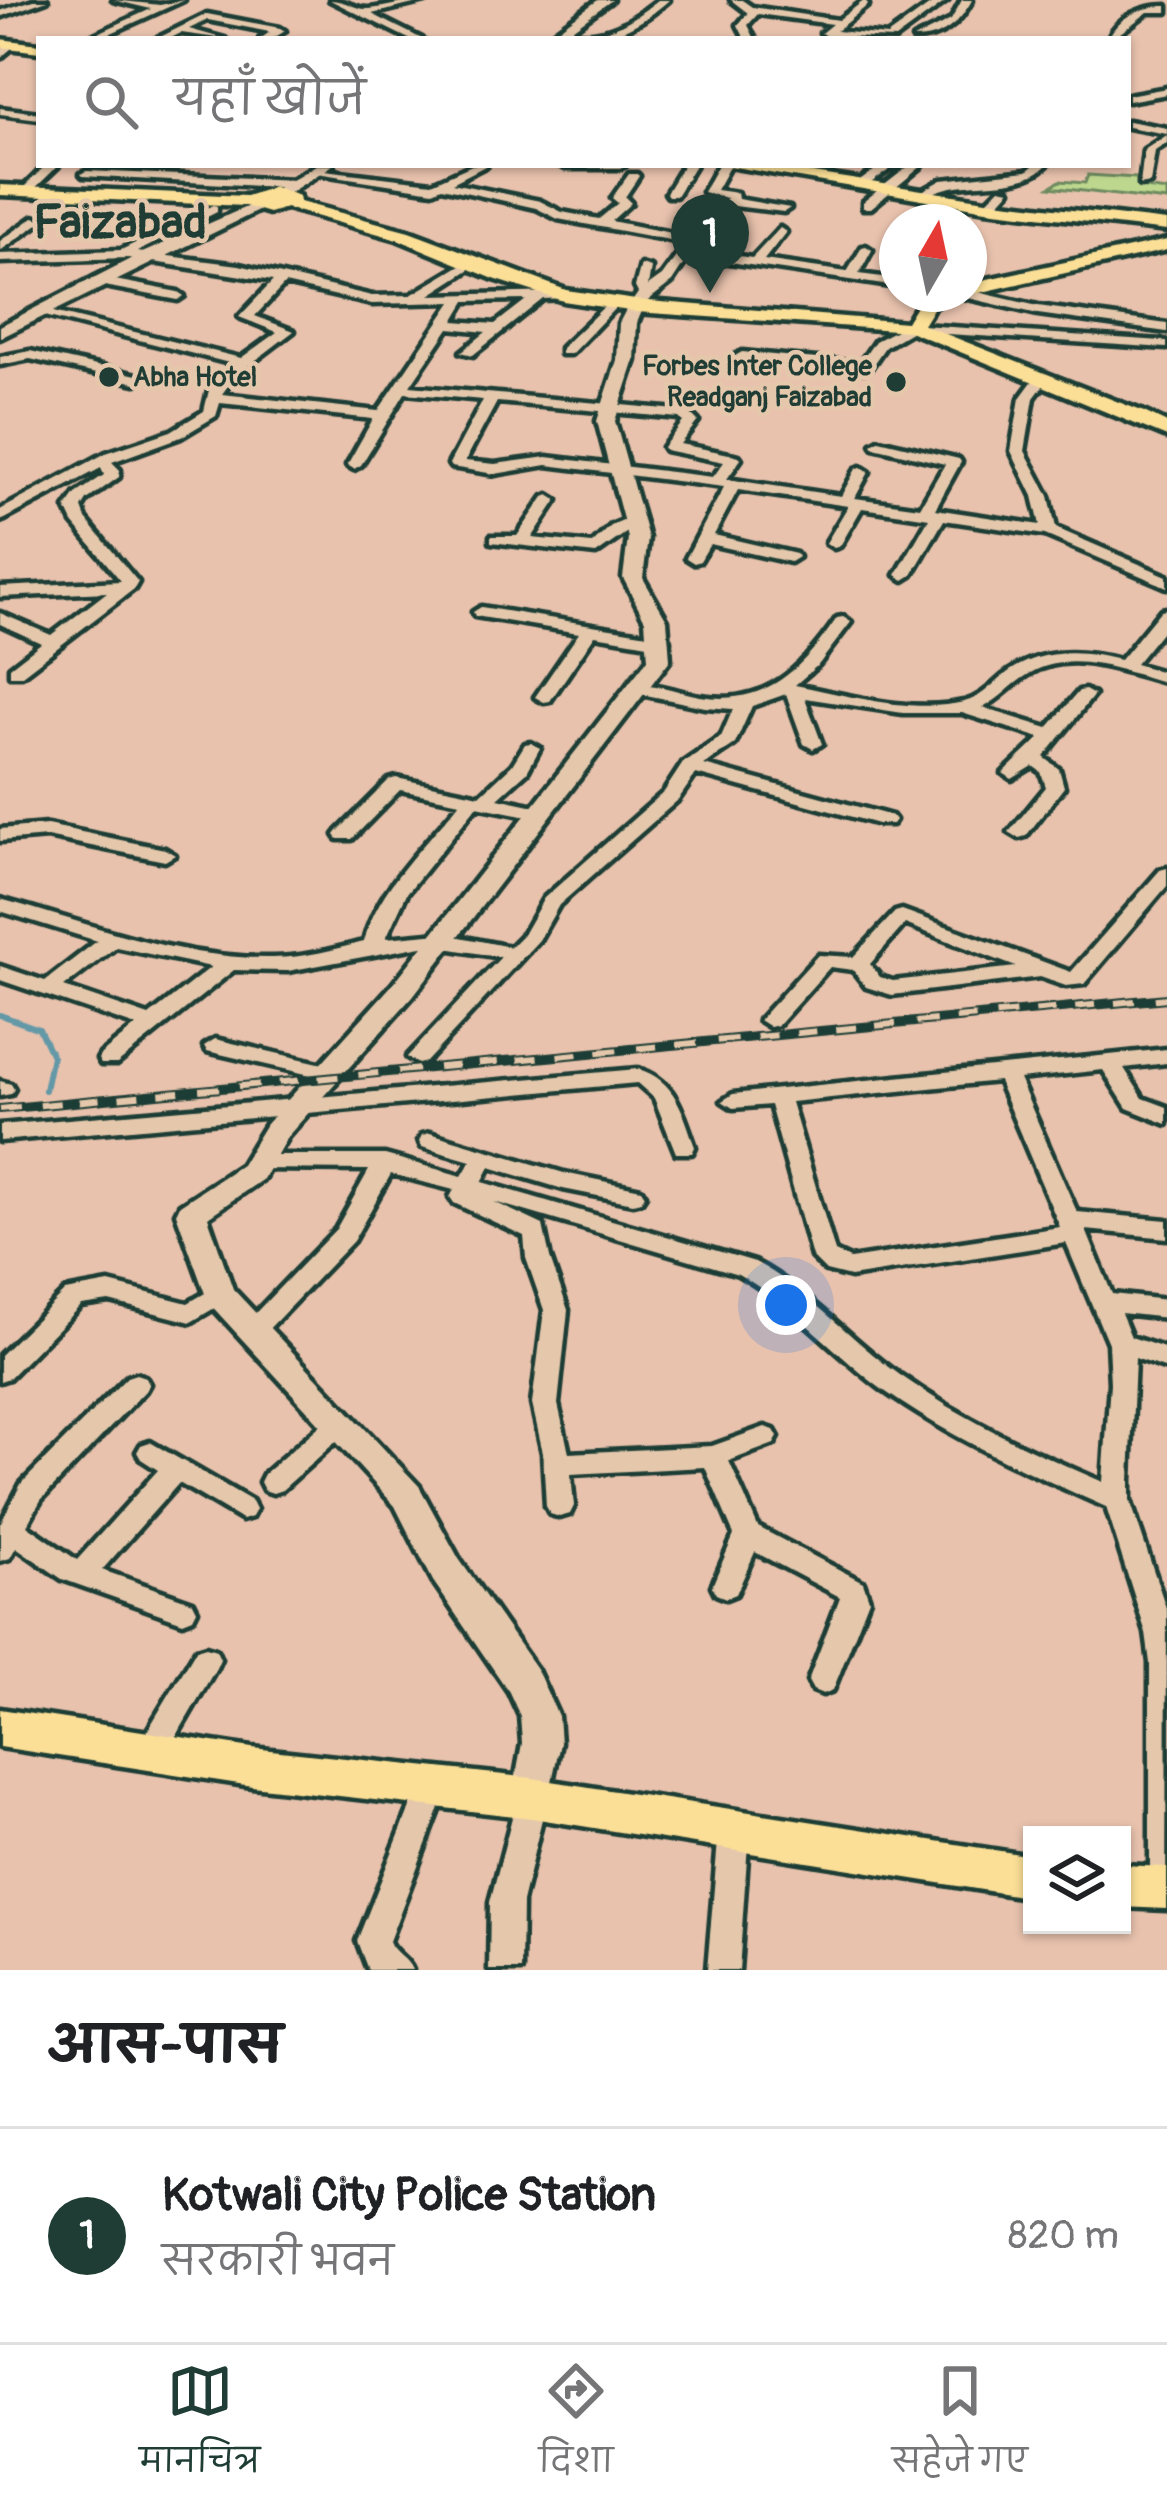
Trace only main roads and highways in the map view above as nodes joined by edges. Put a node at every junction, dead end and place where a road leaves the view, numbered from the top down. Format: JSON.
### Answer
{"nodes":[{"id":1,"x":4,"y":47,"type":"edge"},
{"id":2,"x":36,"y":47,"type":"edge"},
{"id":3,"x":747,"y":168,"type":"edge"},
{"id":4,"x":0,"y":190,"type":"edge"},
{"id":5,"x":1167,"y":226,"type":"edge"},
{"id":6,"x":1167,"y":245,"type":"edge"},
{"id":7,"x":987,"y":288,"type":"edge"},
{"id":8,"x":933,"y":312,"type":"edge"},
{"id":9,"x":913,"y":328,"type":"junction"},
{"id":10,"x":1167,"y":431,"type":"edge"},
{"id":11,"x":0,"y":1728,"type":"edge"},
{"id":12,"x":1023,"y":1876,"type":"edge"},
{"id":13,"x":1131,"y":1886,"type":"edge"},
{"id":14,"x":1166,"y":1888,"type":"edge"}],
"edges":[{"from":1,"to":2,"type":"main road"},
{"from":3,"to":5,"type":"main road"},
{"from":4,"to":9,"type":"main road"},
{"from":6,"to":7,"type":"main road"},
{"from":8,"to":9,"type":"main road"},
{"from":9,"to":10,"type":"main road"},
{"from":11,"to":12,"type":"main road"},
{"from":13,"to":14,"type":"main road"}]}
